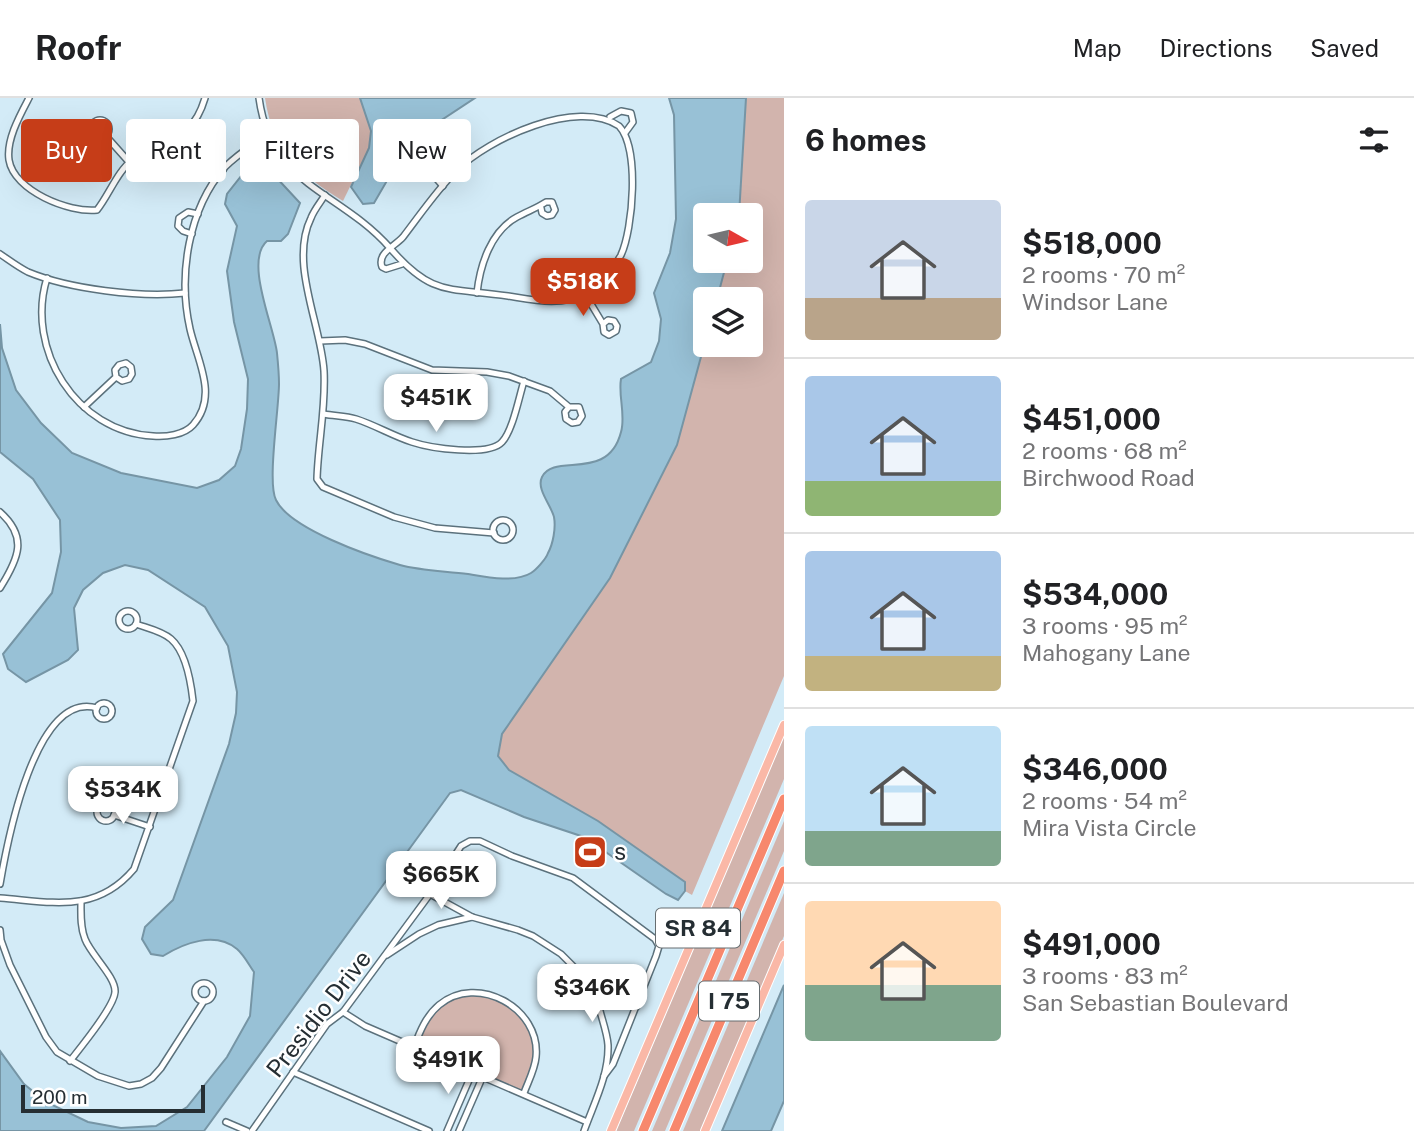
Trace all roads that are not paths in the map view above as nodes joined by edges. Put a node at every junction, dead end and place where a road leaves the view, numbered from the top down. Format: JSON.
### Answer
{"nodes":[{"id":1,"x":29,"y":98,"type":"edge"},
{"id":2,"x":205,"y":98,"type":"edge"},
{"id":3,"x":259,"y":98,"type":"edge"},
{"id":4,"x":565,"y":110,"type":"dead end"},
{"id":5,"x":557,"y":112,"type":"dead end"},
{"id":6,"x":610,"y":117,"type":"junction"},
{"id":7,"x":196,"y":119,"type":"edge"},
{"id":8,"x":264,"y":119,"type":"edge"},
{"id":9,"x":625,"y":133,"type":"junction"},
{"id":10,"x":112,"y":143,"type":"edge"},
{"id":11,"x":240,"y":154,"type":"edge"},
{"id":12,"x":126,"y":158,"type":"edge"},
{"id":13,"x":471,"y":159,"type":"edge"},
{"id":14,"x":226,"y":167,"type":"edge"},
{"id":15,"x":126,"y":168,"type":"edge"},
{"id":16,"x":216,"y":182,"type":"edge"},
{"id":17,"x":306,"y":182,"type":"edge"},
{"id":18,"x":440,"y":182,"type":"edge"},
{"id":19,"x":446,"y":182,"type":"edge"},
{"id":20,"x":443,"y":186,"type":"junction"},
{"id":21,"x":325,"y":195,"type":"junction"},
{"id":22,"x":541,"y":208,"type":"dead end"},
{"id":23,"x":198,"y":214,"type":"junction"},
{"id":24,"x":192,"y":234,"type":"junction"},
{"id":25,"x":390,"y":248,"type":"junction"},
{"id":26,"x":0,"y":254,"type":"edge"},
{"id":27,"x":402,"y":264,"type":"junction"},
{"id":28,"x":47,"y":278,"type":"junction"},
{"id":29,"x":185,"y":293,"type":"junction"},
{"id":30,"x":477,"y":293,"type":"junction"},
{"id":31,"x":585,"y":294,"type":"junction"},
{"id":32,"x":603,"y":324,"type":"dead end"},
{"id":33,"x":320,"y":341,"type":"junction"},
{"id":34,"x":116,"y":377,"type":"dead end"},
{"id":35,"x":524,"y":381,"type":"junction"},
{"id":36,"x":84,"y":407,"type":"junction"},
{"id":37,"x":569,"y":407,"type":"dead end"},
{"id":38,"x":324,"y":414,"type":"junction"},
{"id":39,"x":0,"y":512,"type":"edge"},
{"id":40,"x":494,"y":533,"type":"dead end"},
{"id":41,"x":0,"y":588,"type":"edge"},
{"id":42,"x":136,"y":624,"type":"dead end"},
{"id":43,"x":97,"y":708,"type":"dead end"},
{"id":44,"x":784,"y":725,"type":"edge"},
{"id":45,"x":784,"y":799,"type":"edge"},
{"id":46,"x":114,"y":815,"type":"dead end"},
{"id":47,"x":150,"y":827,"type":"junction"},
{"id":48,"x":784,"y":872,"type":"edge"},
{"id":49,"x":0,"y":884,"type":"edge"},
{"id":50,"x":430,"y":894,"type":"junction"},
{"id":51,"x":0,"y":898,"type":"edge"},
{"id":52,"x":81,"y":901,"type":"junction"},
{"id":53,"x":472,"y":918,"type":"junction"},
{"id":54,"x":406,"y":928,"type":"junction"},
{"id":55,"x":0,"y":930,"type":"edge"},
{"id":56,"x":419,"y":934,"type":"junction"},
{"id":57,"x":784,"y":945,"type":"edge"},
{"id":58,"x":387,"y":955,"type":"junction"},
{"id":59,"x":598,"y":985,"type":"junction"},
{"id":60,"x":204,"y":1001,"type":"dead end"},
{"id":61,"x":637,"y":1006,"type":"junction"},
{"id":62,"x":343,"y":1012,"type":"junction"},
{"id":63,"x":621,"y":1042,"type":"junction"},
{"id":64,"x":608,"y":1043,"type":"junction"},
{"id":65,"x":414,"y":1047,"type":"junction"},
{"id":66,"x":70,"y":1061,"type":"junction"},
{"id":67,"x":293,"y":1072,"type":"junction"},
{"id":68,"x":473,"y":1072,"type":"junction"},
{"id":69,"x":483,"y":1076,"type":"junction"},
{"id":70,"x":604,"y":1076,"type":"junction"},
{"id":71,"x":523,"y":1093,"type":"junction"},
{"id":72,"x":226,"y":1122,"type":"dead end"},
{"id":73,"x":587,"y":1122,"type":"junction"},
{"id":74,"x":249,"y":1131,"type":"edge"},
{"id":75,"x":429,"y":1131,"type":"edge"},
{"id":76,"x":447,"y":1131,"type":"edge"},
{"id":77,"x":459,"y":1131,"type":"edge"},
{"id":78,"x":584,"y":1131,"type":"edge"},
{"id":79,"x":611,"y":1131,"type":"edge"},
{"id":80,"x":643,"y":1131,"type":"edge"},
{"id":81,"x":674,"y":1131,"type":"edge"},
{"id":82,"x":705,"y":1131,"type":"edge"}],
"edges":[{"from":1,"to":15,"type":"street"},
{"from":2,"to":7,"type":"street"},
{"from":3,"to":8,"type":"street"},
{"from":4,"to":6,"type":"street"},
{"from":5,"to":13,"type":"street"},
{"from":6,"to":9,"type":"street"},
{"from":6,"to":9,"type":"street"},
{"from":9,"to":31,"type":"street"},
{"from":10,"to":12,"type":"street"},
{"from":11,"to":14,"type":"street"},
{"from":16,"to":23,"type":"street"},
{"from":17,"to":21,"type":"street"},
{"from":18,"to":20,"type":"street"},
{"from":19,"to":20,"type":"street"},
{"from":20,"to":25,"type":"street"},
{"from":21,"to":25,"type":"street"},
{"from":21,"to":33,"type":"street"},
{"from":22,"to":30,"type":"street"},
{"from":23,"to":24,"type":"street"},
{"from":23,"to":24,"type":"street"},
{"from":24,"to":29,"type":"street"},
{"from":25,"to":27,"type":"street"},
{"from":25,"to":27,"type":"street"},
{"from":26,"to":28,"type":"street"},
{"from":27,"to":30,"type":"street"},
{"from":28,"to":29,"type":"street"},
{"from":28,"to":36,"type":"street"},
{"from":29,"to":36,"type":"street"},
{"from":30,"to":31,"type":"street"},
{"from":31,"to":32,"type":"street"},
{"from":33,"to":35,"type":"street"},
{"from":33,"to":38,"type":"street"},
{"from":34,"to":36,"type":"street"},
{"from":35,"to":37,"type":"street"},
{"from":35,"to":38,"type":"street"},
{"from":38,"to":40,"type":"street"},
{"from":39,"to":41,"type":"street"},
{"from":42,"to":47,"type":"street"},
{"from":43,"to":49,"type":"street"},
{"from":44,"to":79,"type":"main road","number":"SR 84"},
{"from":45,"to":80,"type":"highway","number":"I 75"},
{"from":46,"to":47,"type":"street"},
{"from":47,"to":52,"type":"street"},
{"from":48,"to":81,"type":"highway","number":"I 75"},
{"from":50,"to":53,"type":"street"},
{"from":50,"to":54,"type":"street","name":"Presidio Drive"},
{"from":50,"to":61,"type":"street","name":"Presidio Drive"},
{"from":51,"to":52,"type":"street"},
{"from":52,"to":66,"type":"street"},
{"from":53,"to":56,"type":"street"},
{"from":53,"to":59,"type":"street"},
{"from":54,"to":56,"type":"street"},
{"from":54,"to":58,"type":"street","name":"Presidio Drive"},
{"from":55,"to":66,"type":"street"},
{"from":56,"to":58,"type":"street"},
{"from":57,"to":82,"type":"main road"},
{"from":58,"to":62,"type":"street","name":"Presidio Drive"},
{"from":59,"to":61,"type":"street"},
{"from":59,"to":64,"type":"street","name":"Presidio Drive"},
{"from":60,"to":66,"type":"street"},
{"from":61,"to":63,"type":"street","name":"Presidio Drive"},
{"from":62,"to":65,"type":"street"},
{"from":62,"to":67,"type":"street","name":"Presidio Drive"},
{"from":63,"to":64,"type":"street"},
{"from":63,"to":70,"type":"street","name":"Presidio Drive"},
{"from":64,"to":70,"type":"street","name":"Presidio Drive"},
{"from":65,"to":68,"type":"street"},
{"from":65,"to":71,"type":"street"},
{"from":67,"to":74,"type":"street","name":"Presidio Drive"},
{"from":67,"to":75,"type":"street"},
{"from":68,"to":69,"type":"street"},
{"from":68,"to":76,"type":"street"},
{"from":69,"to":71,"type":"street"},
{"from":69,"to":77,"type":"street"},
{"from":70,"to":73,"type":"street","name":"Presidio Drive"},
{"from":71,"to":73,"type":"street"},
{"from":72,"to":74,"type":"street"},
{"from":73,"to":78,"type":"street","name":"Presidio Drive"}]}
